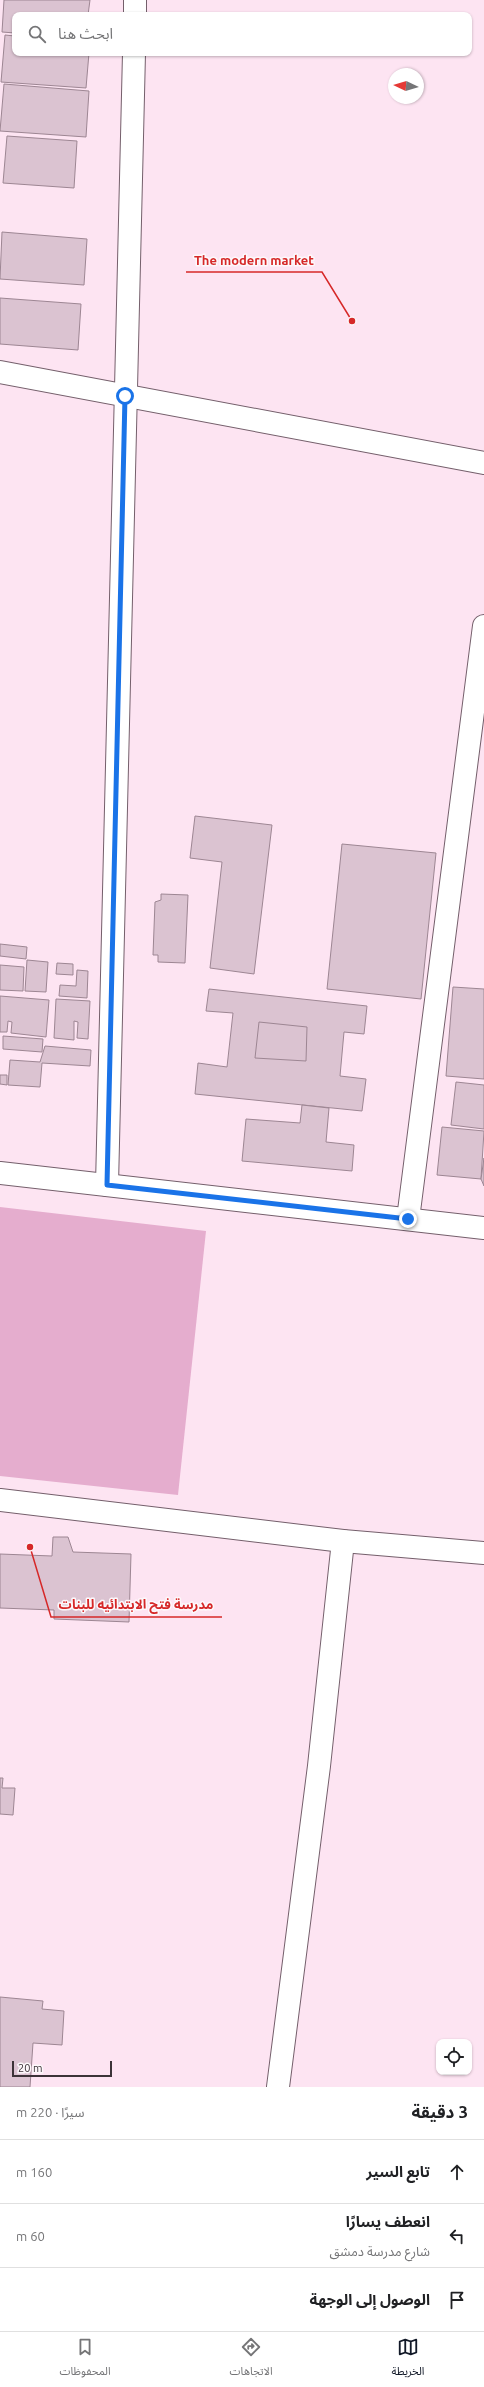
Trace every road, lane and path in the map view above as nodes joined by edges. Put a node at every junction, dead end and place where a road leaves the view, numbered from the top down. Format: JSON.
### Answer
{"nodes":[{"id":1,"x":135,"y":0,"type":"edge"},
{"id":2,"x":135,"y":12,"type":"edge"},
{"id":3,"x":134,"y":56,"type":"edge"},
{"id":4,"x":0,"y":372,"type":"edge"},
{"id":5,"x":125,"y":396,"type":"junction"},
{"id":6,"x":484,"y":463,"type":"edge"},
{"id":7,"x":484,"y":626,"type":"edge"},
{"id":8,"x":0,"y":1173,"type":"edge"},
{"id":9,"x":107,"y":1185,"type":"junction"},
{"id":10,"x":408,"y":1219,"type":"junction"},
{"id":11,"x":484,"y":1228,"type":"edge"},
{"id":12,"x":0,"y":1500,"type":"edge"},
{"id":13,"x":343,"y":1541,"type":"junction"},
{"id":14,"x":484,"y":1553,"type":"edge"},
{"id":15,"x":278,"y":2087,"type":"edge"}],
"edges":[{"from":1,"to":2,"type":"street"},
{"from":3,"to":5,"type":"street"},
{"from":4,"to":5,"type":"street"},
{"from":5,"to":6,"type":"street"},
{"from":5,"to":9,"type":"street"},
{"from":7,"to":10,"type":"street"},
{"from":8,"to":9,"type":"street"},
{"from":9,"to":10,"type":"street"},
{"from":10,"to":11,"type":"street"},
{"from":12,"to":13,"type":"street"},
{"from":13,"to":14,"type":"street"},
{"from":13,"to":15,"type":"street"}]}
